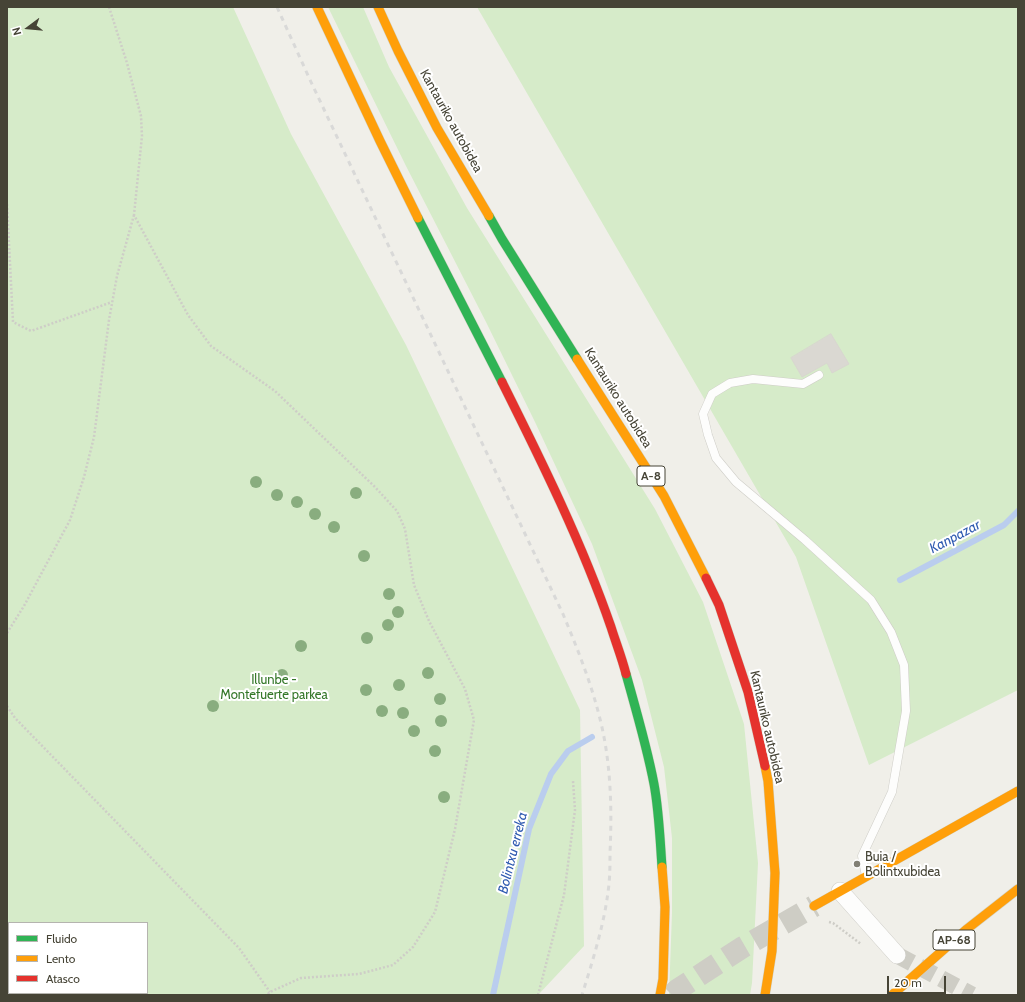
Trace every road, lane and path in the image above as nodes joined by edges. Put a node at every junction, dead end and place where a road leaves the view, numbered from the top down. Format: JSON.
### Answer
{"nodes":[{"id":1,"x":108,"y":7,"type":"edge"},
{"id":2,"x":317,"y":7,"type":"edge"},
{"id":3,"x":378,"y":7,"type":"edge"},
{"id":4,"x":7,"y":204,"type":"edge"},
{"id":5,"x":134,"y":215,"type":"junction"},
{"id":6,"x":112,"y":301,"type":"junction"},
{"id":7,"x":819,"y":375,"type":"dead end"},
{"id":8,"x":7,"y":633,"type":"edge"},
{"id":9,"x":7,"y":706,"type":"edge"},
{"id":10,"x":573,"y":781,"type":"dead end"},
{"id":11,"x":1018,"y":791,"type":"edge"},
{"id":12,"x":866,"y":877,"type":"junction"},
{"id":13,"x":1018,"y":889,"type":"edge"},
{"id":14,"x":840,"y":891,"type":"junction"},
{"id":15,"x":814,"y":906,"type":"tunnel mouth"},
{"id":16,"x":826,"y":922,"type":"dead end"},
{"id":17,"x":866,"y":948,"type":"dead end"},
{"id":18,"x":896,"y":955,"type":"tunnel mouth"},
{"id":19,"x":270,"y":992,"type":"junction"},
{"id":20,"x":267,"y":995,"type":"edge"},
{"id":21,"x":538,"y":995,"type":"edge"},
{"id":22,"x":660,"y":995,"type":"edge"},
{"id":23,"x":765,"y":995,"type":"edge"},
{"id":24,"x":892,"y":995,"type":"edge"}],
"edges":[{"from":1,"to":5,"type":"path"},
{"from":2,"to":22,"type":"main road"},
{"from":3,"to":23,"type":"main road","name":"Kantauriko autobidea","number":"A-8"},
{"from":4,"to":6,"type":"path"},
{"from":5,"to":6,"type":"path"},
{"from":5,"to":19,"type":"path"},
{"from":6,"to":8,"type":"path"},
{"from":7,"to":12,"type":"lane"},
{"from":9,"to":19,"type":"path"},
{"from":10,"to":21,"type":"path"},
{"from":11,"to":12,"type":"main road"},
{"from":12,"to":14,"type":"main road"},
{"from":13,"to":24,"type":"main road","number":"AP-68"},
{"from":14,"to":15,"type":"main road"},
{"from":14,"to":18,"type":"street"},
{"from":16,"to":17,"type":"path"},
{"from":19,"to":20,"type":"path"}]}
